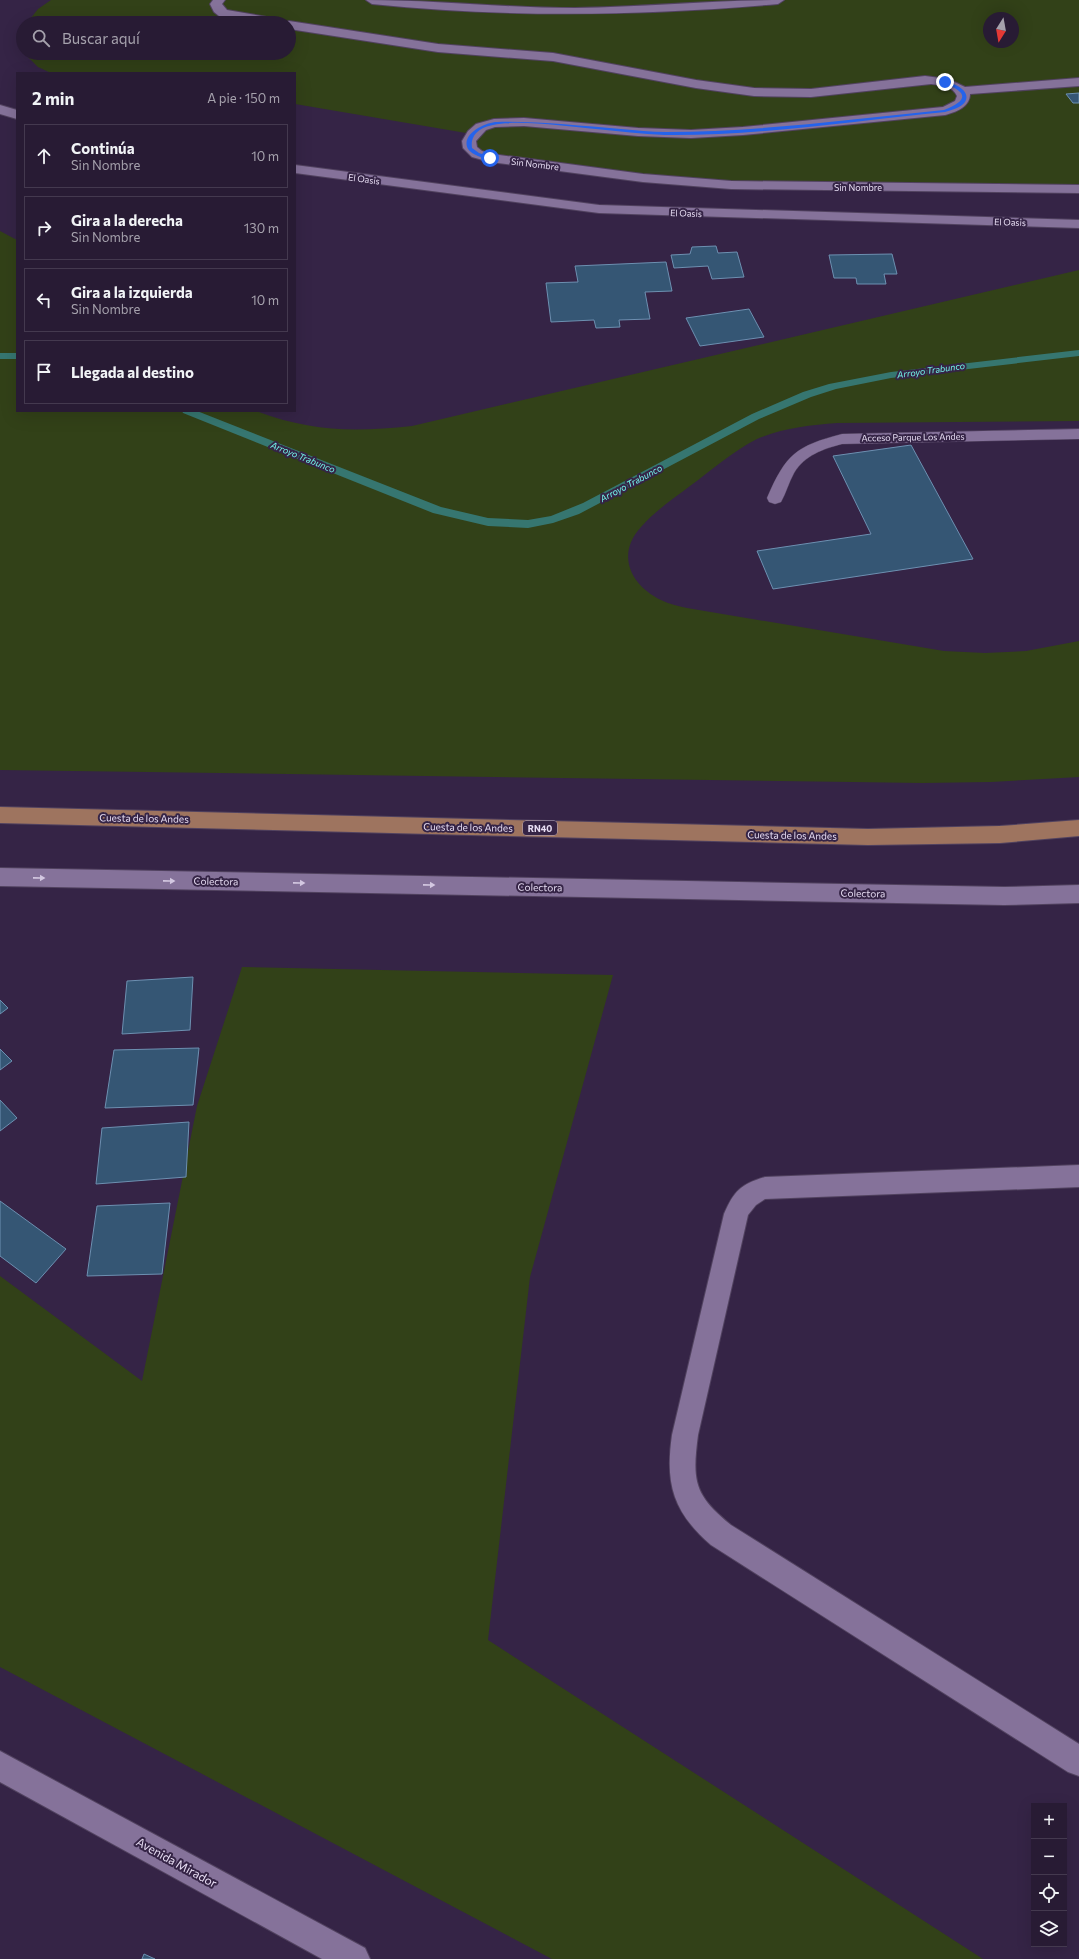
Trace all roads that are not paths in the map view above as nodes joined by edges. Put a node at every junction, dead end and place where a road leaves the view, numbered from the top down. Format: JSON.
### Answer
{"nodes":[{"id":1,"x":218,"y":0,"type":"edge"},
{"id":2,"x":372,"y":0,"type":"edge"},
{"id":3,"x":778,"y":0,"type":"edge"},
{"id":4,"x":240,"y":16,"type":"edge"},
{"id":5,"x":296,"y":26,"type":"edge"},
{"id":6,"x":1079,"y":82,"type":"edge"},
{"id":7,"x":962,"y":91,"type":"junction"},
{"id":8,"x":0,"y":109,"type":"edge"},
{"id":9,"x":16,"y":115,"type":"edge"},
{"id":10,"x":296,"y":169,"type":"edge"},
{"id":11,"x":1079,"y":189,"type":"edge"},
{"id":12,"x":1079,"y":224,"type":"edge"},
{"id":13,"x":1079,"y":434,"type":"edge"},
{"id":14,"x":775,"y":498,"type":"dead end"},
{"id":15,"x":0,"y":814,"type":"edge"},
{"id":16,"x":1079,"y":828,"type":"edge"},
{"id":17,"x":0,"y":877,"type":"edge"},
{"id":18,"x":1079,"y":894,"type":"edge"},
{"id":19,"x":1079,"y":1176,"type":"edge"},
{"id":20,"x":1079,"y":1761,"type":"edge"},
{"id":21,"x":0,"y":1766,"type":"edge"},
{"id":22,"x":336,"y":1954,"type":"edge"}],
"edges":[{"from":1,"to":4,"type":"street"},
{"from":2,"to":3,"type":"street"},
{"from":5,"to":7,"type":"street"},
{"from":6,"to":7,"type":"street"},
{"from":7,"to":11,"type":"street","name":"Sin Nombre"},
{"from":8,"to":9,"type":"street"},
{"from":10,"to":12,"type":"street","name":"El Oasis"},
{"from":13,"to":14,"type":"lane","name":"Acceso Parque Los Andes"},
{"from":15,"to":16,"type":"main road","name":"Cuesta de los Andes","number":"RN40"},
{"from":17,"to":18,"type":"street","name":"Colectora","one_way":true},
{"from":19,"to":20,"type":"street"},
{"from":21,"to":22,"type":"street","name":"Avenida Mirador"}]}
